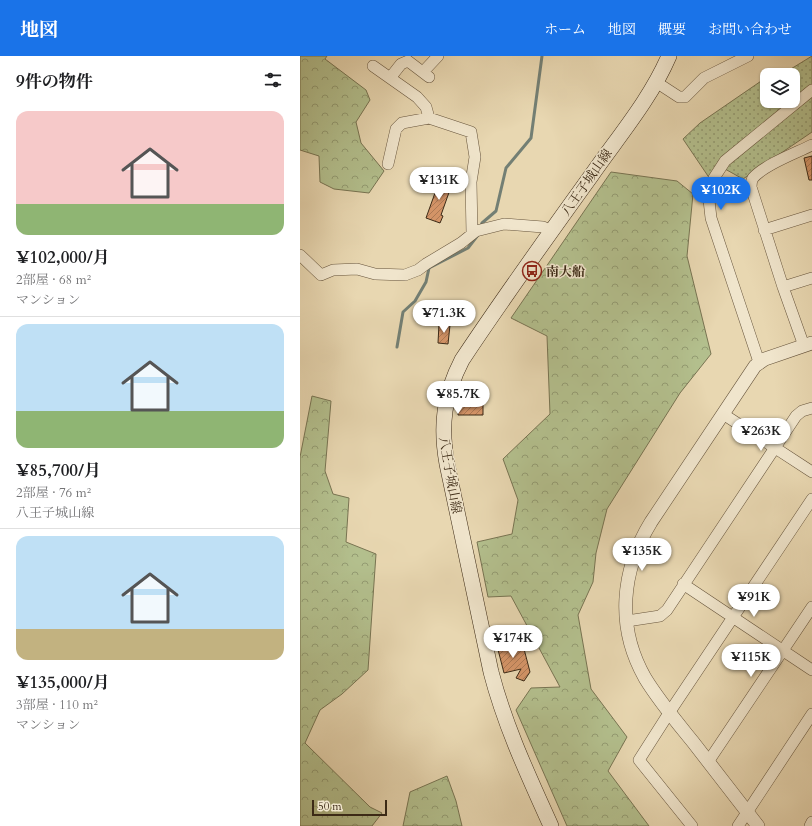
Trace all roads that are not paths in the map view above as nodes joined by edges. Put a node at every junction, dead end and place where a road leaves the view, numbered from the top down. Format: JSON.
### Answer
{"nodes":[{"id":1,"x":438,"y":56,"type":"edge"},
{"id":2,"x":669,"y":56,"type":"edge"},
{"id":3,"x":748,"y":56,"type":"edge"},
{"id":4,"x":373,"y":66,"type":"dead end"},
{"id":5,"x":390,"y":78,"type":"junction"},
{"id":6,"x":656,"y":82,"type":"junction"},
{"id":7,"x":812,"y":90,"type":"edge"},
{"id":8,"x":429,"y":118,"type":"junction"},
{"id":9,"x":812,"y":145,"type":"edge"},
{"id":10,"x":388,"y":164,"type":"dead end"},
{"id":11,"x":812,"y":215,"type":"edge"},
{"id":12,"x":764,"y":230,"type":"junction"},
{"id":13,"x":552,"y":231,"type":"junction"},
{"id":14,"x":474,"y":232,"type":"junction"},
{"id":15,"x":300,"y":255,"type":"edge"},
{"id":16,"x":812,"y":278,"type":"edge"},
{"id":17,"x":783,"y":287,"type":"junction"},
{"id":18,"x":808,"y":345,"type":"edge"},
{"id":19,"x":759,"y":362,"type":"junction"},
{"id":20,"x":812,"y":408,"type":"edge"},
{"id":21,"x":723,"y":414,"type":"junction"},
{"id":22,"x":775,"y":447,"type":"junction"},
{"id":23,"x":812,"y":472,"type":"edge"},
{"id":24,"x":812,"y":499,"type":"edge"},
{"id":25,"x":683,"y":584,"type":"junction"},
{"id":26,"x":812,"y":607,"type":"edge"},
{"id":27,"x":734,"y":618,"type":"junction"},
{"id":28,"x":626,"y":621,"type":"junction"},
{"id":29,"x":782,"y":651,"type":"junction"},
{"id":30,"x":812,"y":670,"type":"edge"},
{"id":31,"x":669,"y":713,"type":"junction"},
{"id":32,"x":812,"y":714,"type":"edge"},
{"id":33,"x":708,"y":762,"type":"junction"},
{"id":34,"x":747,"y":812,"type":"junction"},
{"id":35,"x":812,"y":822,"type":"edge"},
{"id":36,"x":551,"y":826,"type":"edge"},
{"id":37,"x":692,"y":826,"type":"edge"},
{"id":38,"x":738,"y":826,"type":"edge"},
{"id":39,"x":758,"y":826,"type":"edge"},
{"id":40,"x":810,"y":826,"type":"edge"}],
"edges":[{"from":1,"to":5,"type":"street"},
{"from":2,"to":6,"type":"main road","name":"八王子城山線"},
{"from":3,"to":6,"type":"street"},
{"from":4,"to":5,"type":"street"},
{"from":5,"to":8,"type":"street"},
{"from":6,"to":13,"type":"main road","name":"八王子城山線"},
{"from":7,"to":19,"type":"street"},
{"from":8,"to":10,"type":"street"},
{"from":8,"to":14,"type":"street"},
{"from":9,"to":12,"type":"street"},
{"from":11,"to":12,"type":"street"},
{"from":12,"to":17,"type":"street"},
{"from":13,"to":14,"type":"street"},
{"from":13,"to":36,"type":"main road","name":"八王子城山線"},
{"from":14,"to":15,"type":"street"},
{"from":16,"to":17,"type":"street"},
{"from":17,"to":18,"type":"street"},
{"from":18,"to":19,"type":"street"},
{"from":19,"to":21,"type":"street"},
{"from":20,"to":22,"type":"street"},
{"from":21,"to":22,"type":"street"},
{"from":21,"to":28,"type":"street"},
{"from":22,"to":23,"type":"street"},
{"from":22,"to":25,"type":"street"},
{"from":24,"to":27,"type":"street"},
{"from":25,"to":27,"type":"street"},
{"from":25,"to":28,"type":"street"},
{"from":26,"to":29,"type":"street"},
{"from":27,"to":29,"type":"street"},
{"from":27,"to":31,"type":"street"},
{"from":28,"to":31,"type":"street"},
{"from":29,"to":30,"type":"street"},
{"from":29,"to":33,"type":"street"},
{"from":31,"to":33,"type":"street"},
{"from":31,"to":37,"type":"street"},
{"from":32,"to":34,"type":"street"},
{"from":33,"to":34,"type":"street"},
{"from":34,"to":38,"type":"street"},
{"from":34,"to":39,"type":"street"},
{"from":35,"to":40,"type":"street"}]}
